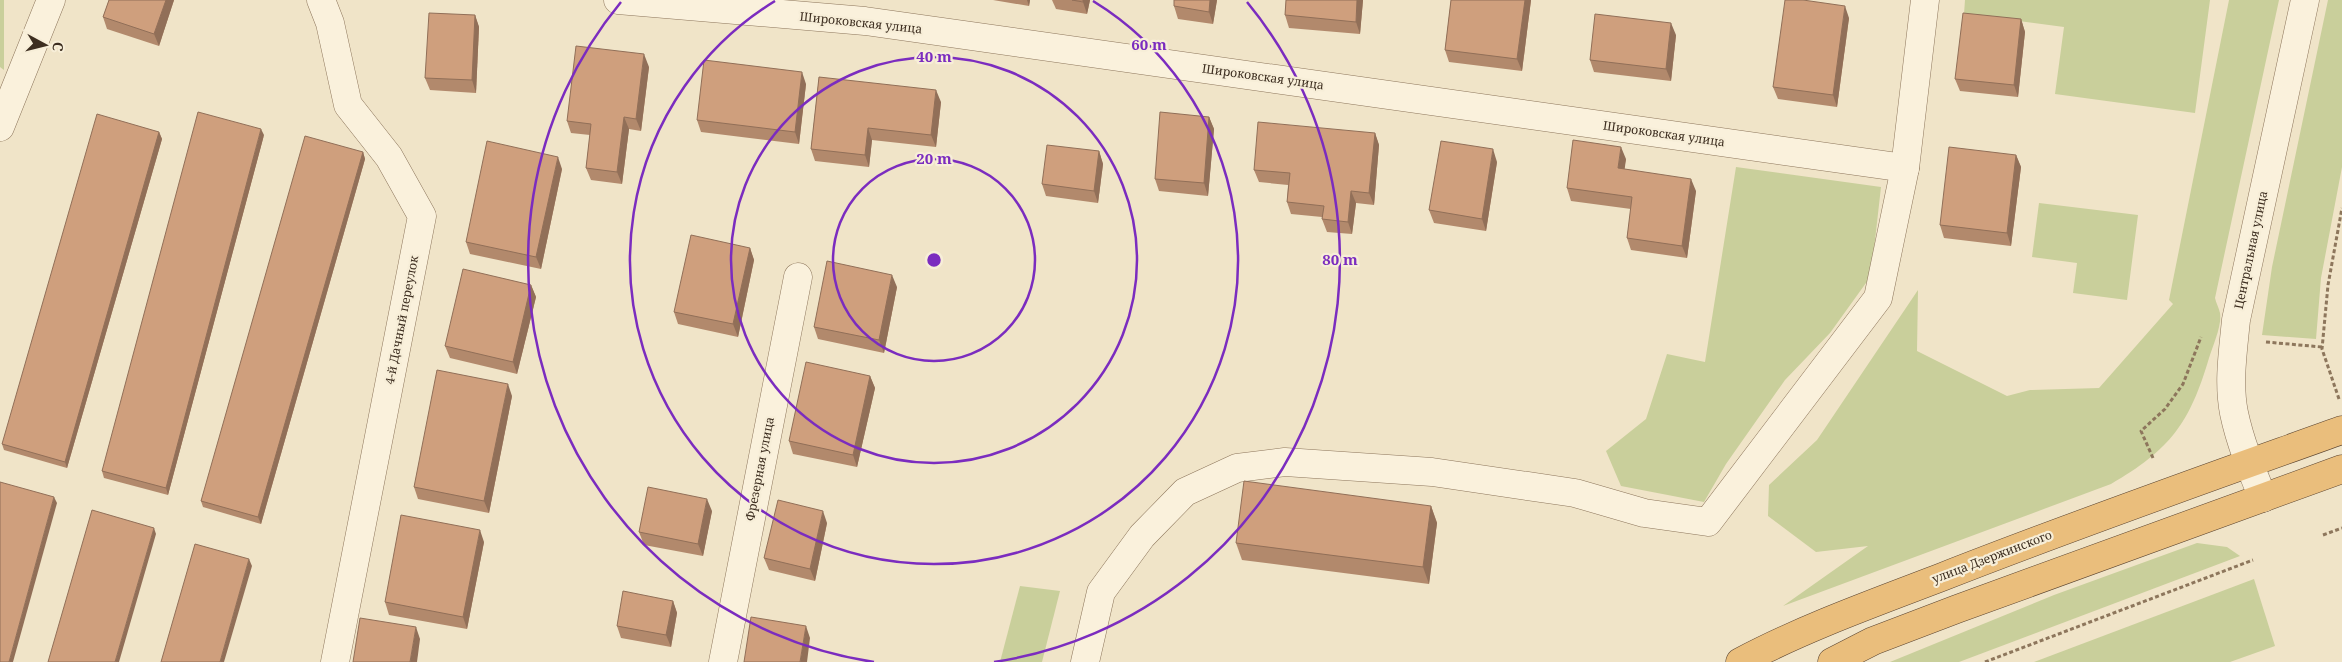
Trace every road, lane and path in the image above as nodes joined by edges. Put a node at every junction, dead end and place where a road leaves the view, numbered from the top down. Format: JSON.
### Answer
{"nodes":[{"id":1,"x":50,"y":0,"type":"edge"},
{"id":2,"x":321,"y":0,"type":"edge"},
{"id":3,"x":618,"y":0,"type":"edge"},
{"id":4,"x":1925,"y":0,"type":"edge"},
{"id":5,"x":2305,"y":0,"type":"edge"},
{"id":6,"x":867,"y":10,"type":"edge"},
{"id":7,"x":0,"y":128,"type":"edge"},
{"id":8,"x":1905,"y":168,"type":"junction"},
{"id":9,"x":2342,"y":208,"type":"edge"},
{"id":10,"x":798,"y":277,"type":"dead end"},
{"id":11,"x":2208,"y":336,"type":"dead end"},
{"id":12,"x":2258,"y":341,"type":"dead end"},
{"id":13,"x":2322,"y":347,"type":"junction"},
{"id":14,"x":2339,"y":399,"type":"dead end"},
{"id":15,"x":2342,"y":430,"type":"edge"},
{"id":16,"x":2153,"y":458,"type":"dead end"},
{"id":17,"x":2249,"y":464,"type":"junction"},
{"id":18,"x":2342,"y":468,"type":"edge"},
{"id":19,"x":2263,"y":498,"type":"junction"},
{"id":20,"x":2342,"y":528,"type":"edge"},
{"id":21,"x":2323,"y":535,"type":"dead end"},
{"id":22,"x":2253,"y":560,"type":"dead end"},
{"id":23,"x":335,"y":662,"type":"edge"},
{"id":24,"x":723,"y":662,"type":"edge"},
{"id":25,"x":1085,"y":662,"type":"edge"},
{"id":26,"x":1740,"y":662,"type":"edge"},
{"id":27,"x":1832,"y":662,"type":"edge"},
{"id":28,"x":1985,"y":662,"type":"edge"}],
"edges":[{"from":1,"to":7,"type":"street"},
{"from":2,"to":23,"type":"street","name":"4-й Дачный переулок"},
{"from":3,"to":6,"type":"street","name":"Широковская улица"},
{"from":4,"to":8,"type":"street"},
{"from":5,"to":17,"type":"street","name":"Центральная улица"},
{"from":6,"to":8,"type":"street","name":"Широковская улица"},
{"from":8,"to":25,"type":"street"},
{"from":9,"to":13,"type":"path"},
{"from":10,"to":24,"type":"street","name":"Фрезерная улица"},
{"from":11,"to":16,"type":"path"},
{"from":12,"to":13,"type":"path"},
{"from":13,"to":14,"type":"path"},
{"from":15,"to":17,"type":"highway","name":"улица Дзержинского"},
{"from":17,"to":19,"type":"street","name":"Центральная улица"},
{"from":17,"to":26,"type":"highway","name":"улица Дзержинского"},
{"from":18,"to":19,"type":"highway"},
{"from":19,"to":27,"type":"highway"},
{"from":20,"to":21,"type":"path"},
{"from":22,"to":28,"type":"path"}]}
